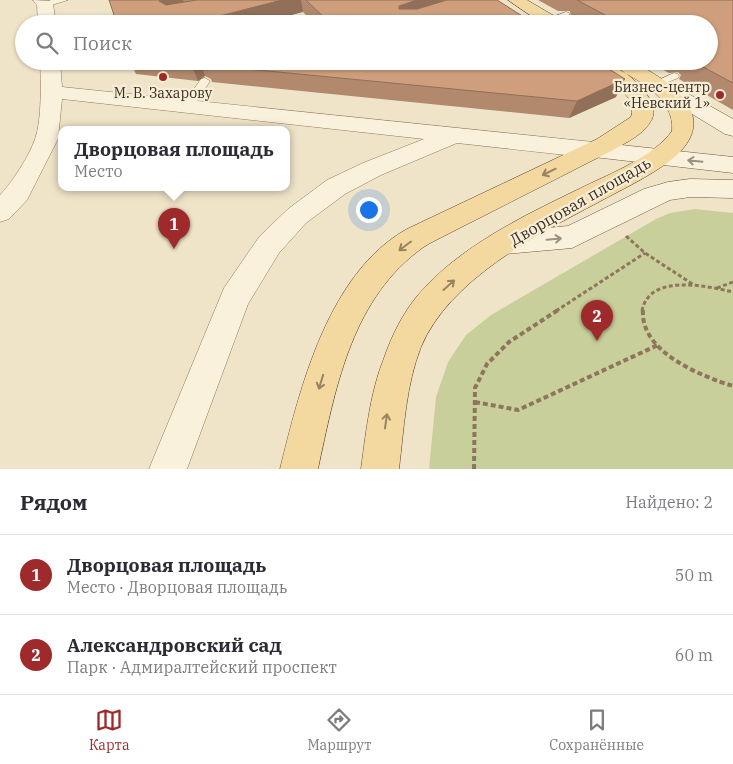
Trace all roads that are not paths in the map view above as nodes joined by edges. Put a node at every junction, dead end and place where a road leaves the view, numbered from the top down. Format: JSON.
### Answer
{"nodes":[{"id":1,"x":64,"y":0,"type":"edge"},
{"id":2,"x":516,"y":0,"type":"edge"},
{"id":3,"x":43,"y":2,"type":"edge"},
{"id":4,"x":498,"y":4,"type":"edge"},
{"id":5,"x":45,"y":15,"type":"edge"},
{"id":6,"x":516,"y":15,"type":"edge"},
{"id":7,"x":547,"y":15,"type":"edge"},
{"id":8,"x":51,"y":70,"type":"edge"},
{"id":9,"x":604,"y":70,"type":"edge"},
{"id":10,"x":638,"y":70,"type":"edge"},
{"id":11,"x":660,"y":80,"type":"junction"},
{"id":12,"x":205,"y":81,"type":"edge"},
{"id":13,"x":52,"y":92,"type":"junction"},
{"id":14,"x":188,"y":106,"type":"junction"},
{"id":15,"x":733,"y":129,"type":"edge"},
{"id":16,"x":455,"y":135,"type":"junction"},
{"id":17,"x":593,"y":150,"type":"junction"},
{"id":18,"x":656,"y":157,"type":"junction"},
{"id":19,"x":733,"y":165,"type":"edge"},
{"id":20,"x":733,"y":189,"type":"edge"},
{"id":21,"x":0,"y":212,"type":"edge"},
{"id":22,"x":506,"y":244,"type":"junction"},
{"id":23,"x":168,"y":469,"type":"edge"},
{"id":24,"x":299,"y":469,"type":"edge"},
{"id":25,"x":380,"y":469,"type":"edge"}],
"edges":[{"from":1,"to":3,"type":"lane"},
{"from":2,"to":7,"type":"main road"},
{"from":3,"to":5,"type":"street"},
{"from":4,"to":6,"type":"main road"},
{"from":8,"to":13,"type":"street"},
{"from":9,"to":17,"type":"main road"},
{"from":10,"to":11,"type":"main road","name":"Дворцовая площадь"},
{"from":11,"to":15,"type":"street"},
{"from":11,"to":18,"type":"main road","name":"Дворцовая площадь"},
{"from":12,"to":14,"type":"lane"},
{"from":13,"to":14,"type":"street"},
{"from":13,"to":21,"type":"street"},
{"from":14,"to":16,"type":"street"},
{"from":16,"to":17,"type":"street"},
{"from":16,"to":23,"type":"street"},
{"from":17,"to":18,"type":"street"},
{"from":17,"to":24,"type":"main road","one_way":true},
{"from":19,"to":18,"type":"street","one_way":true},
{"from":18,"to":22,"type":"main road","name":"Дворцовая площадь"},
{"from":22,"to":20,"type":"street","one_way":true},
{"from":25,"to":22,"type":"main road","name":"Дворцовая площадь","one_way":true}]}
